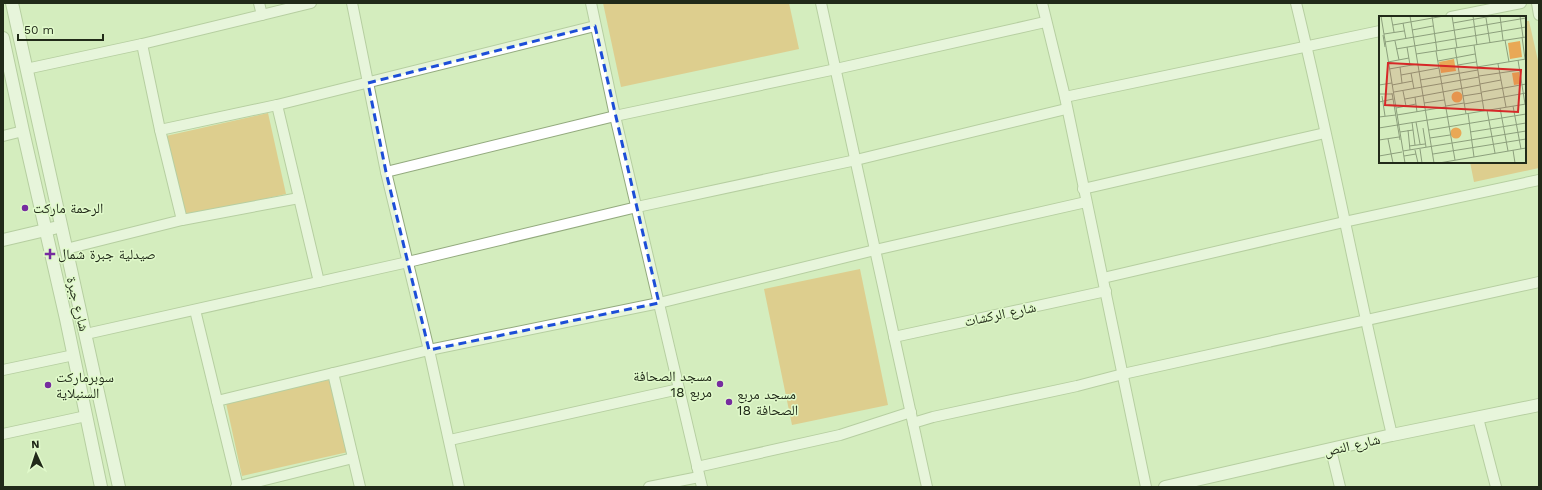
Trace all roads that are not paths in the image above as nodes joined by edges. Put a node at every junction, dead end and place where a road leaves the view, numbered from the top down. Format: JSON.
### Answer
{"nodes":[{"id":1,"x":12,"y":3,"type":"edge"},
{"id":2,"x":259,"y":3,"type":"edge"},
{"id":3,"x":312,"y":3,"type":"edge"},
{"id":4,"x":352,"y":3,"type":"edge"},
{"id":5,"x":591,"y":3,"type":"edge"},
{"id":6,"x":821,"y":3,"type":"edge"},
{"id":7,"x":1042,"y":3,"type":"edge"},
{"id":8,"x":1296,"y":3,"type":"edge"},
{"id":9,"x":1521,"y":3,"type":"edge"},
{"id":10,"x":1537,"y":3,"type":"edge"},
{"id":11,"x":262,"y":15,"type":"junction"},
{"id":12,"x":1539,"y":15,"type":"edge"},
{"id":13,"x":1455,"y":16,"type":"edge"},
{"id":14,"x":1045,"y":22,"type":"junction"},
{"id":15,"x":595,"y":26,"type":"junction"},
{"id":16,"x":1379,"y":31,"type":"edge"},
{"id":17,"x":3,"y":41,"type":"edge"},
{"id":18,"x":142,"y":44,"type":"junction"},
{"id":19,"x":1306,"y":45,"type":"junction"},
{"id":20,"x":26,"y":69,"type":"junction"},
{"id":21,"x":836,"y":69,"type":"junction"},
{"id":22,"x":368,"y":83,"type":"junction"},
{"id":23,"x":1065,"y":97,"type":"junction"},
{"id":24,"x":277,"y":105,"type":"junction"},
{"id":25,"x":1066,"y":109,"type":"junction"},
{"id":26,"x":615,"y":116,"type":"junction"},
{"id":27,"x":160,"y":130,"type":"junction"},
{"id":28,"x":23,"y":131,"type":"junction"},
{"id":29,"x":1325,"y":133,"type":"junction"},
{"id":30,"x":3,"y":136,"type":"edge"},
{"id":31,"x":856,"y":160,"type":"junction"},
{"id":32,"x":386,"y":172,"type":"junction"},
{"id":33,"x":1539,"y":180,"type":"edge"},
{"id":34,"x":1083,"y":189,"type":"junction"},
{"id":35,"x":299,"y":198,"type":"junction"},
{"id":36,"x":1086,"y":202,"type":"junction"},
{"id":37,"x":637,"y":208,"type":"junction"},
{"id":38,"x":182,"y":220,"type":"junction"},
{"id":39,"x":1344,"y":222,"type":"junction"},
{"id":40,"x":60,"y":227,"type":"junction"},
{"id":41,"x":46,"y":230,"type":"junction"},
{"id":42,"x":3,"y":240,"type":"edge"},
{"id":43,"x":66,"y":250,"type":"junction"},
{"id":44,"x":875,"y":250,"type":"junction"},
{"id":45,"x":408,"y":262,"type":"junction"},
{"id":46,"x":1103,"y":278,"type":"junction"},
{"id":47,"x":318,"y":282,"type":"junction"},
{"id":48,"x":1539,"y":282,"type":"edge"},
{"id":49,"x":1106,"y":291,"type":"junction"},
{"id":50,"x":659,"y":302,"type":"junction"},
{"id":51,"x":195,"y":310,"type":"junction"},
{"id":52,"x":1365,"y":321,"type":"junction"},
{"id":53,"x":86,"y":334,"type":"junction"},
{"id":54,"x":894,"y":337,"type":"junction"},
{"id":55,"x":429,"y":350,"type":"junction"},
{"id":56,"x":74,"y":354,"type":"junction"},
{"id":57,"x":3,"y":370,"type":"edge"},
{"id":58,"x":333,"y":373,"type":"junction"},
{"id":59,"x":1123,"y":374,"type":"junction"},
{"id":60,"x":679,"y":389,"type":"junction"},
{"id":61,"x":217,"y":401,"type":"junction"},
{"id":62,"x":1539,"y":405,"type":"edge"},
{"id":63,"x":911,"y":412,"type":"junction"},
{"id":64,"x":86,"y":416,"type":"junction"},
{"id":65,"x":1478,"y":418,"type":"junction"},
{"id":66,"x":913,"y":423,"type":"junction"},
{"id":67,"x":3,"y":434,"type":"edge"},
{"id":68,"x":1392,"y":435,"type":"junction"},
{"id":69,"x":450,"y":440,"type":"junction"},
{"id":70,"x":1331,"y":450,"type":"junction"},
{"id":71,"x":353,"y":458,"type":"junction"},
{"id":72,"x":698,"y":472,"type":"junction"},
{"id":73,"x":1183,"y":485,"type":"edge"},
{"id":74,"x":101,"y":487,"type":"edge"},
{"id":75,"x":119,"y":487,"type":"edge"},
{"id":76,"x":237,"y":487,"type":"edge"},
{"id":77,"x":360,"y":487,"type":"edge"},
{"id":78,"x":459,"y":487,"type":"edge"},
{"id":79,"x":648,"y":487,"type":"edge"},
{"id":80,"x":702,"y":487,"type":"edge"},
{"id":81,"x":927,"y":487,"type":"edge"},
{"id":82,"x":1146,"y":487,"type":"edge"},
{"id":83,"x":1165,"y":487,"type":"edge"},
{"id":84,"x":1340,"y":487,"type":"edge"},
{"id":85,"x":1496,"y":487,"type":"edge"}],
"edges":[{"from":1,"to":20,"type":"street","name":"شارع جبرة"},
{"from":2,"to":11,"type":"street"},
{"from":3,"to":11,"type":"street"},
{"from":4,"to":22,"type":"street"},
{"from":5,"to":15,"type":"street"},
{"from":6,"to":21,"type":"street"},
{"from":7,"to":14,"type":"street"},
{"from":8,"to":19,"type":"street"},
{"from":9,"to":13,"type":"street"},
{"from":10,"to":12,"type":"street"},
{"from":11,"to":18,"type":"street"},
{"from":14,"to":21,"type":"street"},
{"from":14,"to":23,"type":"street"},
{"from":15,"to":22,"type":"street"},
{"from":15,"to":26,"type":"street"},
{"from":16,"to":19,"type":"street"},
{"from":17,"to":28,"type":"street","name":"شارع جبرة"},
{"from":18,"to":20,"type":"street"},
{"from":18,"to":27,"type":"street"},
{"from":19,"to":23,"type":"street"},
{"from":19,"to":29,"type":"street"},
{"from":20,"to":40,"type":"street","name":"شارع جبرة"},
{"from":21,"to":26,"type":"street"},
{"from":21,"to":31,"type":"street"},
{"from":22,"to":24,"type":"street"},
{"from":22,"to":32,"type":"street"},
{"from":23,"to":25,"type":"street"},
{"from":24,"to":27,"type":"street"},
{"from":24,"to":35,"type":"street"},
{"from":25,"to":31,"type":"street"},
{"from":25,"to":34,"type":"street"},
{"from":26,"to":32,"type":"street"},
{"from":26,"to":37,"type":"street"},
{"from":27,"to":38,"type":"street"},
{"from":28,"to":30,"type":"street"},
{"from":28,"to":41,"type":"street","name":"شارع جبرة"},
{"from":29,"to":34,"type":"street"},
{"from":29,"to":39,"type":"street"},
{"from":31,"to":37,"type":"street"},
{"from":31,"to":44,"type":"street"},
{"from":32,"to":45,"type":"street"},
{"from":33,"to":39,"type":"street"},
{"from":34,"to":36,"type":"street"},
{"from":35,"to":38,"type":"street"},
{"from":35,"to":47,"type":"street"},
{"from":36,"to":44,"type":"street"},
{"from":36,"to":46,"type":"street"},
{"from":37,"to":45,"type":"street"},
{"from":37,"to":50,"type":"street"},
{"from":38,"to":43,"type":"street"},
{"from":39,"to":46,"type":"street"},
{"from":39,"to":52,"type":"street"},
{"from":40,"to":41,"type":"street"},
{"from":40,"to":43,"type":"street","name":"شارع جبرة"},
{"from":41,"to":42,"type":"street"},
{"from":41,"to":56,"type":"street","name":"شارع جبرة"},
{"from":43,"to":53,"type":"street","name":"شارع جبرة"},
{"from":44,"to":50,"type":"street"},
{"from":44,"to":54,"type":"street"},
{"from":45,"to":47,"type":"street"},
{"from":45,"to":55,"type":"street"},
{"from":46,"to":49,"type":"street"},
{"from":47,"to":51,"type":"street"},
{"from":48,"to":52,"type":"street"},
{"from":49,"to":54,"type":"street","name":"شارع الركشات"},
{"from":49,"to":59,"type":"street"},
{"from":50,"to":55,"type":"street"},
{"from":50,"to":60,"type":"street"},
{"from":51,"to":53,"type":"street"},
{"from":51,"to":61,"type":"street"},
{"from":52,"to":59,"type":"street"},
{"from":52,"to":68,"type":"street"},
{"from":53,"to":75,"type":"street","name":"شارع جبرة"},
{"from":54,"to":63,"type":"street"},
{"from":55,"to":58,"type":"street"},
{"from":55,"to":69,"type":"street"},
{"from":56,"to":57,"type":"street"},
{"from":56,"to":64,"type":"street","name":"شارع جبرة"},
{"from":58,"to":61,"type":"street"},
{"from":58,"to":71,"type":"street"},
{"from":59,"to":66,"type":"street"},
{"from":59,"to":82,"type":"street"},
{"from":60,"to":69,"type":"street"},
{"from":60,"to":72,"type":"street"},
{"from":61,"to":76,"type":"street"},
{"from":62,"to":65,"type":"street","name":"شارع النص"},
{"from":63,"to":66,"type":"street"},
{"from":63,"to":72,"type":"street"},
{"from":64,"to":67,"type":"street"},
{"from":64,"to":74,"type":"street","name":"شارع جبرة"},
{"from":65,"to":68,"type":"street","name":"شارع النص"},
{"from":65,"to":85,"type":"street"},
{"from":66,"to":81,"type":"street"},
{"from":68,"to":70,"type":"street","name":"شارع النص"},
{"from":69,"to":78,"type":"street"},
{"from":70,"to":73,"type":"street","name":"شارع النص"},
{"from":70,"to":84,"type":"street"},
{"from":71,"to":76,"type":"street"},
{"from":71,"to":77,"type":"street"},
{"from":72,"to":79,"type":"street"},
{"from":72,"to":80,"type":"street"},
{"from":73,"to":83,"type":"street","name":"شارع النص"}]}
